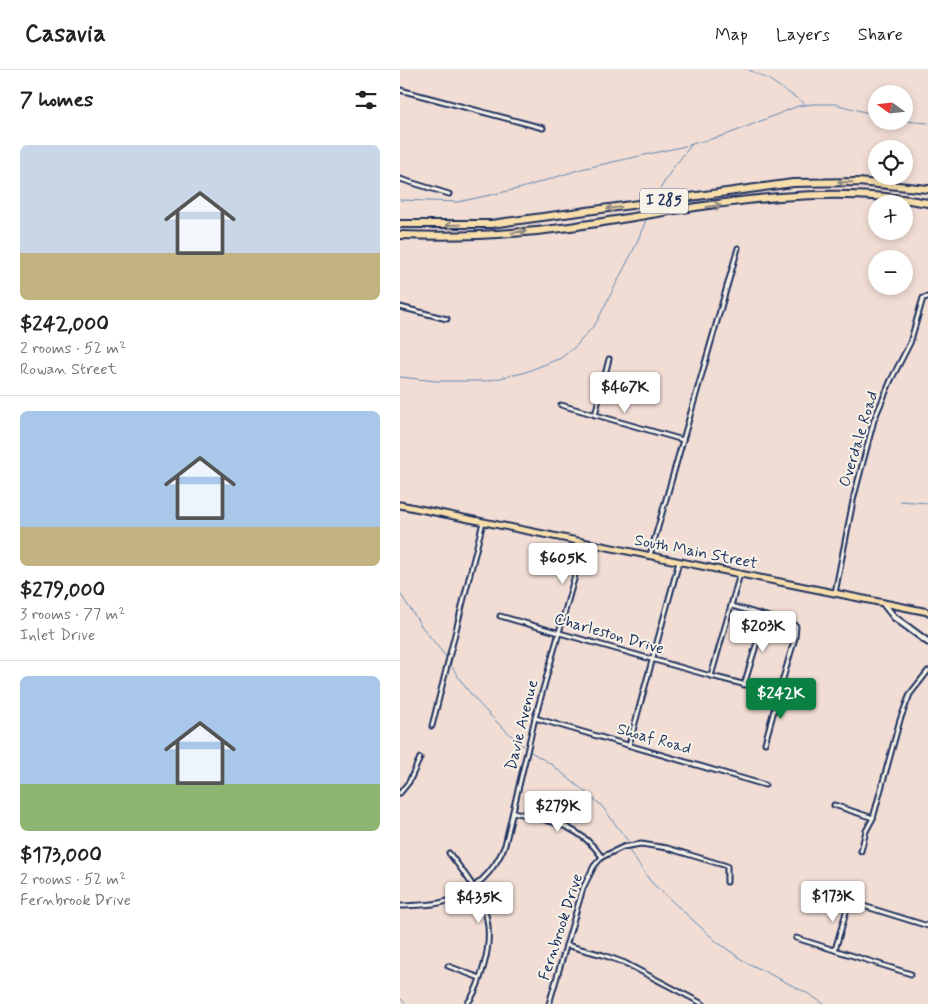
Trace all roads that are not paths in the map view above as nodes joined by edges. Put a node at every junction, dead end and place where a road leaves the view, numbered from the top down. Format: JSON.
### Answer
{"nodes":[{"id":1,"x":400,"y":90,"type":"edge"},
{"id":2,"x":543,"y":128,"type":"dead end"},
{"id":3,"x":400,"y":178,"type":"edge"},
{"id":4,"x":928,"y":189,"type":"edge"},
{"id":5,"x":448,"y":194,"type":"dead end"},
{"id":6,"x":928,"y":204,"type":"edge"},
{"id":7,"x":400,"y":224,"type":"edge"},
{"id":8,"x":400,"y":235,"type":"edge"},
{"id":9,"x":738,"y":248,"type":"dead end"},
{"id":10,"x":928,"y":297,"type":"edge"},
{"id":11,"x":400,"y":307,"type":"edge"},
{"id":12,"x":447,"y":319,"type":"dead end"},
{"id":13,"x":609,"y":359,"type":"dead end"},
{"id":14,"x":561,"y":406,"type":"dead end"},
{"id":15,"x":595,"y":415,"type":"junction"},
{"id":16,"x":683,"y":440,"type":"junction"},
{"id":17,"x":400,"y":505,"type":"edge"},
{"id":18,"x":483,"y":522,"type":"junction"},
{"id":19,"x":582,"y":542,"type":"junction"},
{"id":20,"x":650,"y":556,"type":"junction"},
{"id":21,"x":679,"y":562,"type":"junction"},
{"id":22,"x":740,"y":574,"type":"junction"},
{"id":23,"x":835,"y":594,"type":"junction"},
{"id":24,"x":883,"y":603,"type":"junction"},
{"id":25,"x":732,"y":606,"type":"junction"},
{"id":26,"x":928,"y":612,"type":"edge"},
{"id":27,"x":500,"y":616,"type":"dead end"},
{"id":28,"x":765,"y":616,"type":"junction"},
{"id":29,"x":560,"y":632,"type":"junction"},
{"id":30,"x":928,"y":642,"type":"edge"},
{"id":31,"x":653,"y":659,"type":"junction"},
{"id":32,"x":928,"y":671,"type":"edge"},
{"id":33,"x":711,"y":676,"type":"junction"},
{"id":34,"x":744,"y":684,"type":"junction"},
{"id":35,"x":779,"y":692,"type":"junction"},
{"id":36,"x":536,"y":718,"type":"junction"},
{"id":37,"x":432,"y":726,"type":"dead end"},
{"id":38,"x":765,"y":743,"type":"dead end"},
{"id":39,"x":629,"y":745,"type":"junction"},
{"id":40,"x":420,"y":758,"type":"dead end"},
{"id":41,"x":765,"y":785,"type":"dead end"},
{"id":42,"x":400,"y":793,"type":"edge"},
{"id":43,"x":834,"y":805,"type":"dead end"},
{"id":44,"x":513,"y":812,"type":"junction"},
{"id":45,"x":873,"y":818,"type":"junction"},
{"id":46,"x":862,"y":851,"type":"dead end"},
{"id":47,"x":449,"y":853,"type":"dead end"},
{"id":48,"x":602,"y":857,"type":"junction"},
{"id":49,"x":727,"y":882,"type":"dead end"},
{"id":50,"x":474,"y":887,"type":"junction"},
{"id":51,"x":812,"y":890,"type":"dead end"},
{"id":52,"x":849,"y":902,"type":"junction"},
{"id":53,"x":400,"y":906,"type":"edge"},
{"id":54,"x":928,"y":926,"type":"edge"},
{"id":55,"x":796,"y":938,"type":"dead end"},
{"id":56,"x":566,"y":945,"type":"junction"},
{"id":57,"x":834,"y":950,"type":"junction"},
{"id":58,"x":448,"y":966,"type":"dead end"},
{"id":59,"x":911,"y":974,"type":"dead end"},
{"id":60,"x":480,"y":978,"type":"junction"},
{"id":61,"x":467,"y":1004,"type":"edge"},
{"id":62,"x":549,"y":1004,"type":"edge"},
{"id":63,"x":704,"y":1004,"type":"edge"}],
"edges":[{"from":1,"to":2,"type":"street"},
{"from":3,"to":5,"type":"street"},
{"from":4,"to":7,"type":"highway","number":"I 285","one_way":true},
{"from":8,"to":6,"type":"highway","number":"I 285","one_way":true},
{"from":9,"to":16,"type":"street"},
{"from":10,"to":23,"type":"street","name":"Overdale Road"},
{"from":11,"to":12,"type":"street"},
{"from":13,"to":15,"type":"street"},
{"from":14,"to":15,"type":"street"},
{"from":15,"to":16,"type":"street"},
{"from":16,"to":20,"type":"street"},
{"from":17,"to":18,"type":"main road","name":"South Main Street"},
{"from":18,"to":19,"type":"main road","name":"South Main Street"},
{"from":18,"to":37,"type":"street"},
{"from":19,"to":20,"type":"main road","name":"South Main Street"},
{"from":19,"to":29,"type":"street","name":"Davie Avenue"},
{"from":20,"to":21,"type":"main road","name":"South Main Street"},
{"from":21,"to":22,"type":"main road","name":"South Main Street"},
{"from":21,"to":31,"type":"street"},
{"from":22,"to":23,"type":"main road","name":"South Main Street"},
{"from":22,"to":25,"type":"street"},
{"from":23,"to":24,"type":"main road","name":"South Main Street"},
{"from":24,"to":26,"type":"main road","name":"South Main Street"},
{"from":24,"to":30,"type":"street"},
{"from":25,"to":28,"type":"street"},
{"from":25,"to":33,"type":"street"},
{"from":27,"to":29,"type":"street","name":"Charleston Drive"},
{"from":28,"to":34,"type":"street"},
{"from":28,"to":35,"type":"street"},
{"from":29,"to":31,"type":"street","name":"Charleston Drive"},
{"from":29,"to":36,"type":"street","name":"Davie Avenue"},
{"from":31,"to":33,"type":"street","name":"Charleston Drive"},
{"from":31,"to":39,"type":"street"},
{"from":32,"to":45,"type":"street"},
{"from":33,"to":34,"type":"street","name":"Charleston Drive"},
{"from":34,"to":35,"type":"street","name":"Charleston Drive"},
{"from":35,"to":38,"type":"street"},
{"from":36,"to":39,"type":"street","name":"Shoaf Road"},
{"from":36,"to":44,"type":"street","name":"Davie Avenue"},
{"from":39,"to":41,"type":"street","name":"Shoaf Road"},
{"from":40,"to":42,"type":"street"},
{"from":43,"to":45,"type":"street"},
{"from":44,"to":48,"type":"street"},
{"from":44,"to":50,"type":"street","name":"Davie Avenue"},
{"from":45,"to":46,"type":"street"},
{"from":47,"to":50,"type":"street"},
{"from":48,"to":49,"type":"street"},
{"from":48,"to":56,"type":"street","name":"Fernbrook Drive"},
{"from":50,"to":53,"type":"street","name":"Davie Avenue"},
{"from":50,"to":60,"type":"street"},
{"from":51,"to":52,"type":"street"},
{"from":52,"to":54,"type":"street"},
{"from":52,"to":57,"type":"street"},
{"from":55,"to":57,"type":"street"},
{"from":56,"to":62,"type":"street","name":"Fernbrook Drive"},
{"from":56,"to":63,"type":"street"},
{"from":57,"to":59,"type":"street"},
{"from":58,"to":60,"type":"street"},
{"from":60,"to":61,"type":"street"}]}
